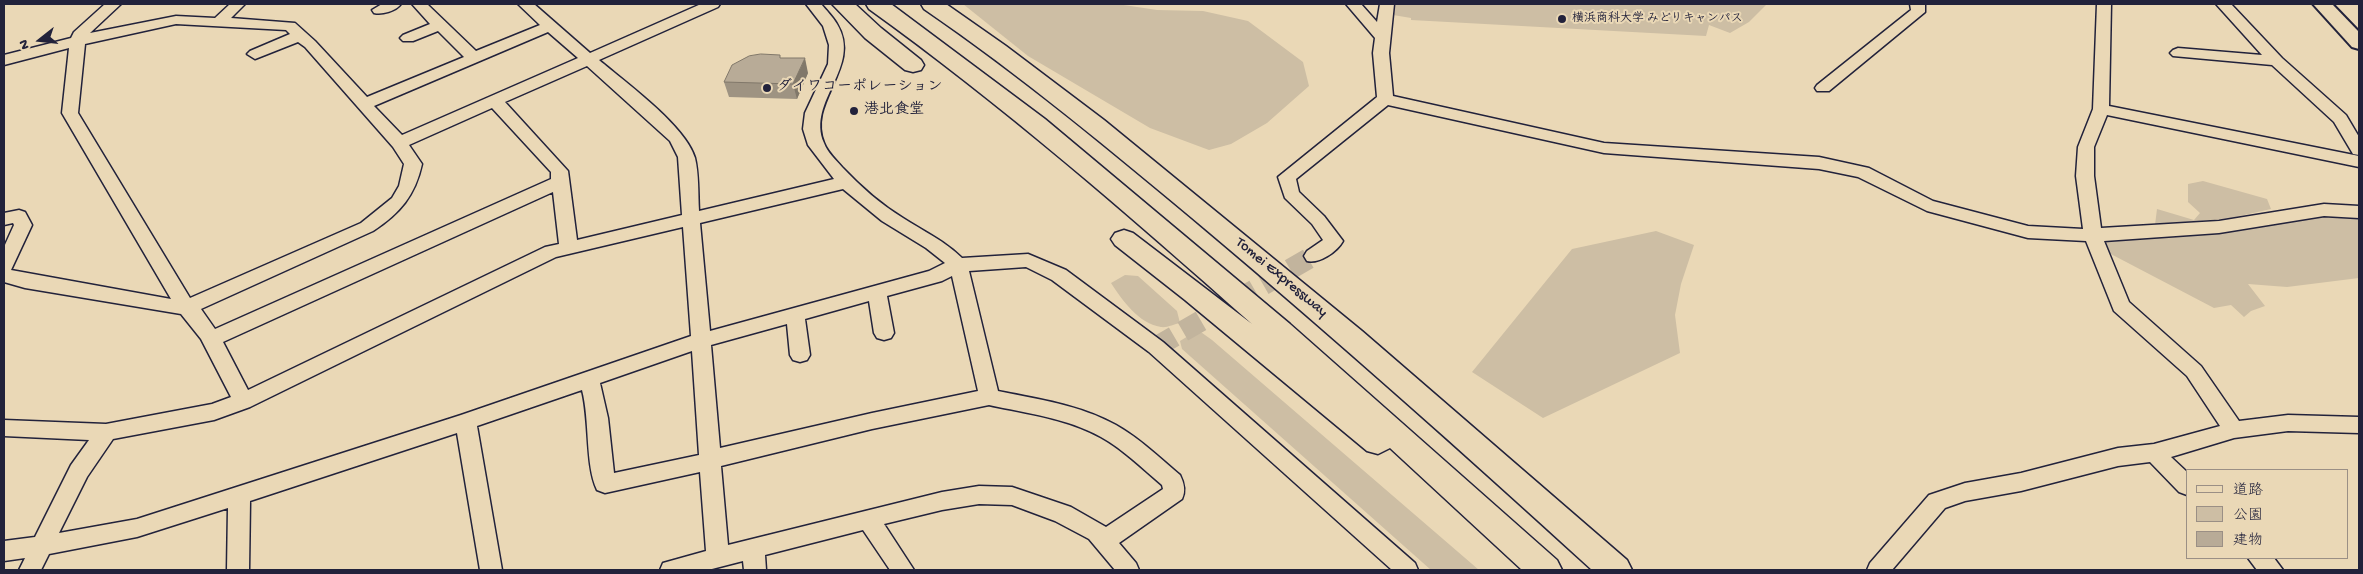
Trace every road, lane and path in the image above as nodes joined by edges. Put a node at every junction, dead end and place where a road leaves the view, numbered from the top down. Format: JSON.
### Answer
{"nodes":[{"id":1,"x":114,"y":4,"type":"edge"},
{"id":2,"x":238,"y":4,"type":"edge"},
{"id":3,"x":394,"y":4,"type":"edge"},
{"id":4,"x":419,"y":4,"type":"edge"},
{"id":5,"x":524,"y":4,"type":"edge"},
{"id":6,"x":713,"y":4,"type":"edge"},
{"id":7,"x":813,"y":4,"type":"edge"},
{"id":8,"x":843,"y":4,"type":"edge"},
{"id":9,"x":877,"y":4,"type":"edge"},
{"id":10,"x":932,"y":4,"type":"edge"},
{"id":11,"x":1353,"y":4,"type":"edge"},
{"id":12,"x":1387,"y":4,"type":"edge"},
{"id":13,"x":1917,"y":4,"type":"edge"},
{"id":14,"x":2104,"y":4,"type":"edge"},
{"id":15,"x":2223,"y":4,"type":"edge"},
{"id":16,"x":2322,"y":4,"type":"edge"},
{"id":17,"x":379,"y":10,"type":"dead end"},
{"id":18,"x":220,"y":22,"type":"junction"},
{"id":19,"x":440,"y":25,"type":"junction"},
{"id":20,"x":550,"y":26,"type":"junction"},
{"id":21,"x":301,"y":35,"type":"junction"},
{"id":22,"x":408,"y":38,"type":"dead end"},
{"id":23,"x":1382,"y":38,"type":"junction"},
{"id":24,"x":77,"y":42,"type":"junction"},
{"id":25,"x":2359,"y":43,"type":"edge"},
{"id":26,"x":2178,"y":53,"type":"dead end"},
{"id":27,"x":255,"y":54,"type":"dead end"},
{"id":28,"x":473,"y":57,"type":"junction"},
{"id":29,"x":4,"y":60,"type":"edge"},
{"id":30,"x":588,"y":60,"type":"junction"},
{"id":31,"x":2276,"y":61,"type":"junction"},
{"id":32,"x":913,"y":65,"type":"dead end"},
{"id":33,"x":1823,"y":88,"type":"dead end"},
{"id":34,"x":1385,"y":99,"type":"junction"},
{"id":35,"x":495,"y":101,"type":"junction"},
{"id":36,"x":364,"y":104,"type":"junction"},
{"id":37,"x":2101,"y":109,"type":"junction"},
{"id":38,"x":399,"y":143,"type":"junction"},
{"id":39,"x":2359,"y":150,"type":"edge"},
{"id":40,"x":2359,"y":161,"type":"edge"},
{"id":41,"x":560,"y":182,"type":"junction"},
{"id":42,"x":847,"y":182,"type":"junction"},
{"id":43,"x":2359,"y":212,"type":"edge"},
{"id":44,"x":4,"y":219,"type":"edge"},
{"id":45,"x":693,"y":219,"type":"junction"},
{"id":46,"x":2093,"y":235,"type":"junction"},
{"id":47,"x":1124,"y":239,"type":"dead end"},
{"id":48,"x":569,"y":248,"type":"junction"},
{"id":49,"x":1312,"y":256,"type":"tunnel mouth"},
{"id":50,"x":4,"y":266,"type":"edge"},
{"id":51,"x":958,"y":266,"type":"junction"},
{"id":52,"x":4,"y":275,"type":"edge"},
{"id":53,"x":877,"y":291,"type":"junction"},
{"id":54,"x":186,"y":308,"type":"junction"},
{"id":55,"x":795,"y":314,"type":"junction"},
{"id":56,"x":884,"y":333,"type":"dead end"},
{"id":57,"x":211,"y":339,"type":"junction"},
{"id":58,"x":702,"y":340,"type":"junction"},
{"id":59,"x":800,"y":355,"type":"dead end"},
{"id":60,"x":589,"y":380,"type":"junction"},
{"id":61,"x":989,"y":397,"type":"junction"},
{"id":62,"x":243,"y":401,"type":"junction"},
{"id":63,"x":466,"y":422,"type":"junction"},
{"id":64,"x":2359,"y":425,"type":"edge"},
{"id":65,"x":4,"y":428,"type":"edge"},
{"id":66,"x":2234,"y":430,"type":"junction"},
{"id":67,"x":106,"y":432,"type":"junction"},
{"id":68,"x":2154,"y":453,"type":"junction"},
{"id":69,"x":712,"y":461,"type":"junction"},
{"id":70,"x":2186,"y":485,"type":"edge"},
{"id":71,"x":239,"y":497,"type":"junction"},
{"id":72,"x":868,"y":519,"type":"junction"},
{"id":73,"x":1104,"y":541,"type":"junction"},
{"id":74,"x":43,"y":545,"type":"junction"},
{"id":75,"x":4,"y":551,"type":"edge"},
{"id":76,"x":718,"y":558,"type":"junction"},
{"id":77,"x":2260,"y":559,"type":"edge"},
{"id":78,"x":754,"y":560,"type":"edge"},
{"id":79,"x":30,"y":570,"type":"edge"},
{"id":80,"x":238,"y":570,"type":"edge"},
{"id":81,"x":491,"y":570,"type":"edge"},
{"id":82,"x":671,"y":570,"type":"edge"},
{"id":83,"x":904,"y":570,"type":"edge"},
{"id":84,"x":1128,"y":570,"type":"edge"},
{"id":85,"x":1407,"y":570,"type":"edge"},
{"id":86,"x":1544,"y":570,"type":"edge"},
{"id":87,"x":1615,"y":570,"type":"edge"},
{"id":88,"x":1878,"y":570,"type":"edge"},
{"id":89,"x":2272,"y":570,"type":"edge"}],
"edges":[{"from":1,"to":24,"type":"street"},
{"from":2,"to":18,"type":"street"},
{"from":3,"to":17,"type":"street"},
{"from":4,"to":19,"type":"street"},
{"from":5,"to":20,"type":"street"},
{"from":6,"to":30,"type":"street"},
{"from":7,"to":42,"type":"street"},
{"from":8,"to":32,"type":"highway"},
{"from":9,"to":86,"type":"highway"},
{"from":10,"to":87,"type":"highway","name":"Tomei Expressway"},
{"from":11,"to":23,"type":"street"},
{"from":12,"to":23,"type":"street"},
{"from":13,"to":33,"type":"street"},
{"from":14,"to":37,"type":"street"},
{"from":15,"to":31,"type":"street"},
{"from":16,"to":25,"type":"main road"},
{"from":18,"to":21,"type":"street"},
{"from":18,"to":24,"type":"street"},
{"from":19,"to":22,"type":"street"},
{"from":19,"to":28,"type":"street"},
{"from":20,"to":28,"type":"street"},
{"from":20,"to":30,"type":"street"},
{"from":21,"to":27,"type":"street"},
{"from":21,"to":36,"type":"street"},
{"from":23,"to":34,"type":"street"},
{"from":24,"to":29,"type":"street"},
{"from":24,"to":54,"type":"street"},
{"from":26,"to":31,"type":"street"},
{"from":28,"to":36,"type":"street"},
{"from":30,"to":35,"type":"street"},
{"from":30,"to":45,"type":"street"},
{"from":31,"to":39,"type":"street"},
{"from":34,"to":46,"type":"street"},
{"from":34,"to":49,"type":"street"},
{"from":35,"to":38,"type":"street"},
{"from":35,"to":41,"type":"street"},
{"from":36,"to":38,"type":"street"},
{"from":37,"to":40,"type":"street"},
{"from":37,"to":46,"type":"street"},
{"from":38,"to":54,"type":"street"},
{"from":41,"to":48,"type":"street"},
{"from":41,"to":57,"type":"street"},
{"from":42,"to":45,"type":"street"},
{"from":42,"to":51,"type":"street"},
{"from":43,"to":46,"type":"street"},
{"from":44,"to":50,"type":"street"},
{"from":45,"to":48,"type":"street"},
{"from":45,"to":58,"type":"street"},
{"from":46,"to":66,"type":"street"},
{"from":47,"to":86,"type":"highway"},
{"from":48,"to":62,"type":"street"},
{"from":51,"to":53,"type":"street"},
{"from":51,"to":61,"type":"street"},
{"from":51,"to":85,"type":"street"},
{"from":52,"to":54,"type":"street"},
{"from":53,"to":55,"type":"street"},
{"from":53,"to":56,"type":"street"},
{"from":54,"to":57,"type":"street"},
{"from":55,"to":58,"type":"street"},
{"from":55,"to":59,"type":"street"},
{"from":57,"to":62,"type":"street"},
{"from":58,"to":60,"type":"street"},
{"from":58,"to":69,"type":"street"},
{"from":60,"to":63,"type":"street"},
{"from":60,"to":69,"type":"street"},
{"from":61,"to":69,"type":"street"},
{"from":61,"to":73,"type":"street"},
{"from":62,"to":67,"type":"street"},
{"from":63,"to":71,"type":"street"},
{"from":63,"to":81,"type":"street"},
{"from":64,"to":66,"type":"street"},
{"from":65,"to":67,"type":"street"},
{"from":66,"to":68,"type":"street"},
{"from":67,"to":74,"type":"street"},
{"from":68,"to":70,"type":"street"},
{"from":68,"to":88,"type":"street"},
{"from":69,"to":76,"type":"street"},
{"from":71,"to":74,"type":"street"},
{"from":71,"to":80,"type":"street"},
{"from":72,"to":73,"type":"street"},
{"from":72,"to":78,"type":"street"},
{"from":72,"to":83,"type":"street"},
{"from":73,"to":84,"type":"street"},
{"from":74,"to":75,"type":"street"},
{"from":74,"to":79,"type":"street"},
{"from":76,"to":78,"type":"street"},
{"from":76,"to":82,"type":"street"},
{"from":77,"to":89,"type":"street"}]}
